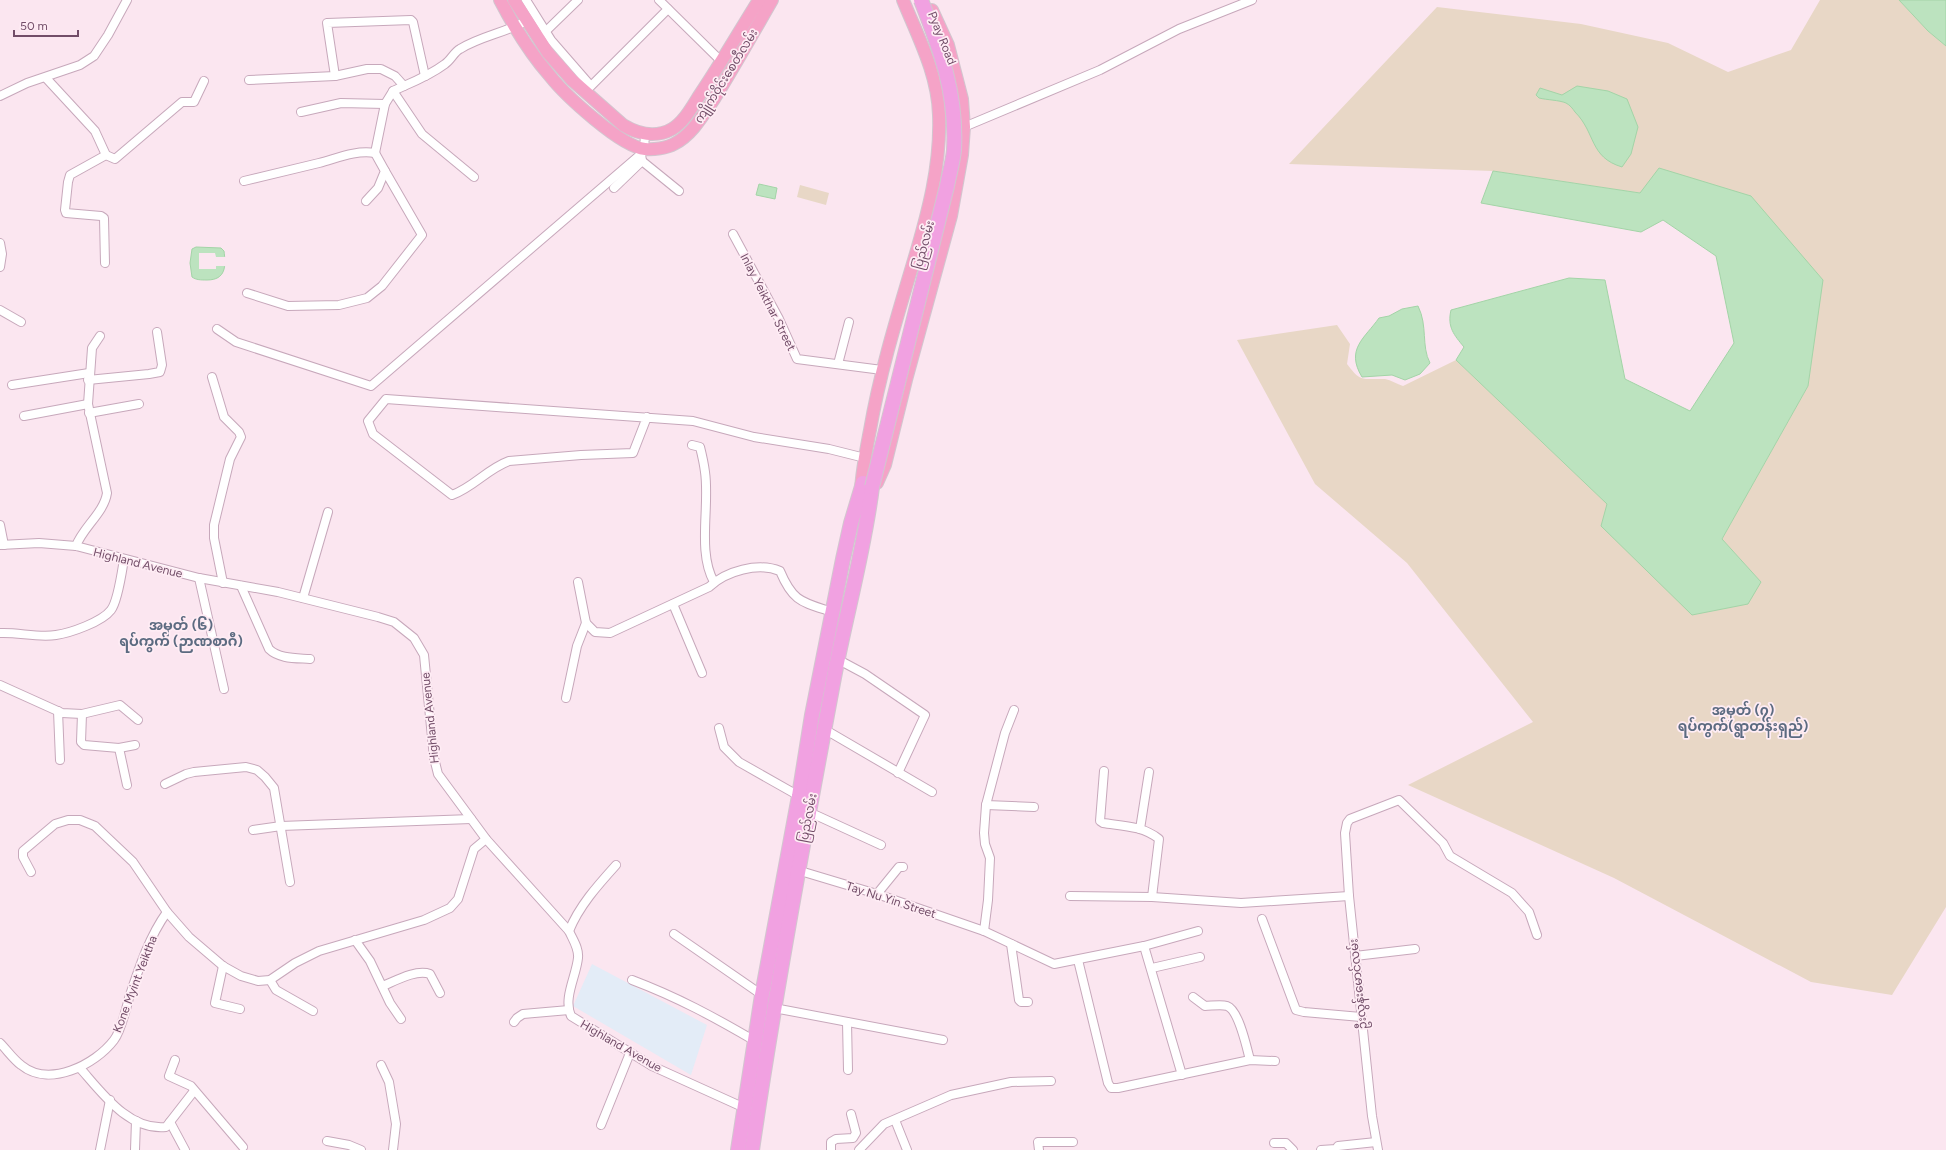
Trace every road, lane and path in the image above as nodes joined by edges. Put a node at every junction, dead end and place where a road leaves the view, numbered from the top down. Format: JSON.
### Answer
{"nodes":[{"id":1,"x":127,"y":0,"type":"edge"},
{"id":2,"x":500,"y":0,"type":"edge"},
{"id":3,"x":514,"y":0,"type":"edge"},
{"id":4,"x":526,"y":0,"type":"edge"},
{"id":5,"x":578,"y":0,"type":"edge"},
{"id":6,"x":659,"y":0,"type":"edge"},
{"id":7,"x":759,"y":0,"type":"edge"},
{"id":8,"x":772,"y":0,"type":"edge"},
{"id":9,"x":903,"y":0,"type":"edge"},
{"id":10,"x":911,"y":0,"type":"edge"},
{"id":11,"x":921,"y":0,"type":"edge"},
{"id":12,"x":928,"y":0,"type":"edge"},
{"id":13,"x":1252,"y":0,"type":"edge"},
{"id":14,"x":668,"y":9,"type":"junction"},
{"id":15,"x":526,"y":21,"type":"junction"},
{"id":16,"x":514,"y":27,"type":"junction"},
{"id":17,"x":545,"y":32,"type":"junction"},
{"id":18,"x":722,"y":62,"type":"junction"},
{"id":19,"x":335,"y":76,"type":"junction"},
{"id":20,"x":425,"y":76,"type":"junction"},
{"id":21,"x":46,"y":78,"type":"junction"},
{"id":22,"x":249,"y":80,"type":"dead end"},
{"id":23,"x":204,"y":81,"type":"dead end"},
{"id":24,"x":404,"y":86,"type":"junction"},
{"id":25,"x":393,"y":91,"type":"junction"},
{"id":26,"x":0,"y":96,"type":"edge"},
{"id":27,"x":962,"y":99,"type":"joint"},
{"id":28,"x":385,"y":104,"type":"junction"},
{"id":29,"x":301,"y":112,"type":"dead end"},
{"id":30,"x":940,"y":114,"type":"junction"},
{"id":31,"x":964,"y":127,"type":"junction"},
{"id":32,"x":645,"y":135,"type":"junction"},
{"id":33,"x":375,"y":153,"type":"junction"},
{"id":34,"x":642,"y":154,"type":"junction"},
{"id":35,"x":106,"y":155,"type":"junction"},
{"id":36,"x":385,"y":171,"type":"junction"},
{"id":37,"x":474,"y":177,"type":"dead end"},
{"id":38,"x":244,"y":181,"type":"dead end"},
{"id":39,"x":614,"y":188,"type":"dead end"},
{"id":40,"x":679,"y":191,"type":"dead end"},
{"id":41,"x":366,"y":201,"type":"dead end"},
{"id":42,"x":733,"y":234,"type":"dead end"},
{"id":43,"x":0,"y":243,"type":"edge"},
{"id":44,"x":105,"y":263,"type":"dead end"},
{"id":45,"x":0,"y":267,"type":"edge"},
{"id":46,"x":247,"y":293,"type":"dead end"},
{"id":47,"x":0,"y":310,"type":"edge"},
{"id":48,"x":21,"y":322,"type":"dead end"},
{"id":49,"x":849,"y":322,"type":"dead end"},
{"id":50,"x":216,"y":329,"type":"dead end"},
{"id":51,"x":157,"y":332,"type":"dead end"},
{"id":52,"x":100,"y":336,"type":"dead end"},
{"id":53,"x":838,"y":364,"type":"junction"},
{"id":54,"x":882,"y":370,"type":"junction"},
{"id":55,"x":89,"y":377,"type":"junction"},
{"id":56,"x":212,"y":377,"type":"dead end"},
{"id":57,"x":12,"y":385,"type":"dead end"},
{"id":58,"x":139,"y":404,"type":"dead end"},
{"id":59,"x":88,"y":408,"type":"junction"},
{"id":60,"x":24,"y":416,"type":"dead end"},
{"id":61,"x":647,"y":417,"type":"junction"},
{"id":62,"x":692,"y":445,"type":"dead end"},
{"id":63,"x":865,"y":458,"type":"junction"},
{"id":64,"x":867,"y":487,"type":"junction"},
{"id":65,"x":328,"y":512,"type":"dead end"},
{"id":66,"x":0,"y":525,"type":"edge"},
{"id":67,"x":2,"y":545,"type":"edge"},
{"id":68,"x":76,"y":546,"type":"junction"},
{"id":69,"x":124,"y":559,"type":"junction"},
{"id":70,"x":198,"y":578,"type":"junction"},
{"id":71,"x":578,"y":582,"type":"dead end"},
{"id":72,"x":714,"y":582,"type":"junction"},
{"id":73,"x":223,"y":583,"type":"junction"},
{"id":74,"x":241,"y":586,"type":"junction"},
{"id":75,"x":303,"y":598,"type":"junction"},
{"id":76,"x":673,"y":604,"type":"junction"},
{"id":77,"x":832,"y":612,"type":"junction"},
{"id":78,"x":586,"y":622,"type":"junction"},
{"id":79,"x":0,"y":633,"type":"edge"},
{"id":80,"x":310,"y":659,"type":"dead end"},
{"id":81,"x":837,"y":659,"type":"junction"},
{"id":82,"x":702,"y":673,"type":"dead end"},
{"id":83,"x":0,"y":685,"type":"edge"},
{"id":84,"x":224,"y":689,"type":"dead end"},
{"id":85,"x":566,"y":698,"type":"dead end"},
{"id":86,"x":1014,"y":710,"type":"dead end"},
{"id":87,"x":58,"y":711,"type":"junction"},
{"id":88,"x":82,"y":714,"type":"junction"},
{"id":89,"x":138,"y":720,"type":"dead end"},
{"id":90,"x":719,"y":728,"type":"dead end"},
{"id":91,"x":824,"y":730,"type":"junction"},
{"id":92,"x":135,"y":745,"type":"dead end"},
{"id":93,"x":119,"y":748,"type":"junction"},
{"id":94,"x":60,"y":760,"type":"dead end"},
{"id":95,"x":1104,"y":771,"type":"dead end"},
{"id":96,"x":1149,"y":772,"type":"dead end"},
{"id":97,"x":898,"y":773,"type":"junction"},
{"id":98,"x":165,"y":784,"type":"dead end"},
{"id":99,"x":127,"y":785,"type":"dead end"},
{"id":100,"x":932,"y":792,"type":"dead end"},
{"id":101,"x":799,"y":796,"type":"junction"},
{"id":102,"x":986,"y":805,"type":"junction"},
{"id":103,"x":1034,"y":807,"type":"dead end"},
{"id":104,"x":809,"y":812,"type":"junction"},
{"id":105,"x":471,"y":818,"type":"junction"},
{"id":106,"x":281,"y":826,"type":"junction"},
{"id":107,"x":1140,"y":828,"type":"junction"},
{"id":108,"x":253,"y":830,"type":"dead end"},
{"id":109,"x":486,"y":839,"type":"junction"},
{"id":110,"x":881,"y":845,"type":"dead end"},
{"id":111,"x":616,"y":865,"type":"dead end"},
{"id":112,"x":904,"y":867,"type":"dead end"},
{"id":113,"x":798,"y":870,"type":"junction"},
{"id":114,"x":31,"y":872,"type":"dead end"},
{"id":115,"x":290,"y":882,"type":"dead end"},
{"id":116,"x":877,"y":894,"type":"junction"},
{"id":117,"x":1070,"y":896,"type":"dead end"},
{"id":118,"x":1349,"y":896,"type":"junction"},
{"id":119,"x":1152,"y":897,"type":"junction"},
{"id":120,"x":167,"y":912,"type":"junction"},
{"id":121,"x":1262,"y":919,"type":"dead end"},
{"id":122,"x":569,"y":931,"type":"junction"},
{"id":123,"x":984,"y":931,"type":"junction"},
{"id":124,"x":1198,"y":931,"type":"dead end"},
{"id":125,"x":674,"y":934,"type":"dead end"},
{"id":126,"x":1537,"y":935,"type":"dead end"},
{"id":127,"x":355,"y":940,"type":"junction"},
{"id":128,"x":1011,"y":944,"type":"junction"},
{"id":129,"x":1144,"y":946,"type":"junction"},
{"id":130,"x":1415,"y":949,"type":"dead end"},
{"id":131,"x":1355,"y":956,"type":"junction"},
{"id":132,"x":1200,"y":957,"type":"dead end"},
{"id":133,"x":1078,"y":960,"type":"junction"},
{"id":134,"x":222,"y":966,"type":"junction"},
{"id":135,"x":1152,"y":968,"type":"junction"},
{"id":136,"x":270,"y":980,"type":"junction"},
{"id":137,"x":632,"y":980,"type":"dead end"},
{"id":138,"x":383,"y":986,"type":"junction"},
{"id":139,"x":440,"y":993,"type":"dead end"},
{"id":140,"x":762,"y":995,"type":"junction"},
{"id":141,"x":1194,"y":997,"type":"dead end"},
{"id":142,"x":1028,"y":1002,"type":"dead end"},
{"id":143,"x":774,"y":1008,"type":"junction"},
{"id":144,"x":240,"y":1009,"type":"dead end"},
{"id":145,"x":569,"y":1010,"type":"junction"},
{"id":146,"x":313,"y":1011,"type":"dead end"},
{"id":147,"x":1362,"y":1017,"type":"junction"},
{"id":148,"x":401,"y":1019,"type":"dead end"},
{"id":149,"x":514,"y":1022,"type":"dead end"},
{"id":150,"x":848,"y":1022,"type":"junction"},
{"id":151,"x":943,"y":1040,"type":"dead end"},
{"id":152,"x":756,"y":1041,"type":"junction"},
{"id":153,"x":0,"y":1043,"type":"edge"},
{"id":154,"x":630,"y":1053,"type":"junction"},
{"id":155,"x":175,"y":1060,"type":"dead end"},
{"id":156,"x":1250,"y":1060,"type":"junction"},
{"id":157,"x":1275,"y":1061,"type":"dead end"},
{"id":158,"x":381,"y":1065,"type":"dead end"},
{"id":159,"x":80,"y":1068,"type":"junction"},
{"id":160,"x":848,"y":1070,"type":"dead end"},
{"id":161,"x":1182,"y":1075,"type":"junction"},
{"id":162,"x":1051,"y":1081,"type":"dead end"},
{"id":163,"x":194,"y":1091,"type":"junction"},
{"id":164,"x":110,"y":1100,"type":"junction"},
{"id":165,"x":751,"y":1110,"type":"junction"},
{"id":166,"x":851,"y":1114,"type":"dead end"},
{"id":167,"x":895,"y":1120,"type":"junction"},
{"id":168,"x":136,"y":1121,"type":"junction"},
{"id":169,"x":168,"y":1125,"type":"junction"},
{"id":170,"x":601,"y":1125,"type":"dead end"},
{"id":171,"x":327,"y":1140,"type":"dead end"},
{"id":172,"x":1073,"y":1142,"type":"dead end"},
{"id":173,"x":1274,"y":1143,"type":"dead end"},
{"id":174,"x":1377,"y":1146,"type":"edge"},
{"id":175,"x":243,"y":1147,"type":"dead end"},
{"id":176,"x":863,"y":1149,"type":"edge"},
{"id":177,"x":100,"y":1150,"type":"edge"},
{"id":178,"x":135,"y":1150,"type":"edge"},
{"id":179,"x":185,"y":1150,"type":"edge"},
{"id":180,"x":360,"y":1150,"type":"edge"},
{"id":181,"x":393,"y":1150,"type":"edge"},
{"id":182,"x":738,"y":1150,"type":"edge"},
{"id":183,"x":752,"y":1150,"type":"edge"},
{"id":184,"x":831,"y":1150,"type":"edge"},
{"id":185,"x":907,"y":1150,"type":"edge"},
{"id":186,"x":1039,"y":1150,"type":"edge"},
{"id":187,"x":1293,"y":1150,"type":"edge"},
{"id":188,"x":1321,"y":1150,"type":"edge"}],
"edges":[{"from":1,"to":21,"type":"street"},
{"from":2,"to":16,"type":"main road"},
{"from":3,"to":15,"type":"main road"},
{"from":4,"to":17,"type":"street"},
{"from":5,"to":17,"type":"street"},
{"from":6,"to":14,"type":"street"},
{"from":7,"to":18,"type":"main road"},
{"from":8,"to":34,"type":"main road","name":"ကျိုက်ဝိုင်းစေတီလမ်း"},
{"from":9,"to":30,"type":"main road","name":"ပြည်လမ်း"},
{"from":10,"to":64,"type":"highway","name":"ပြည်လမ်း"},
{"from":11,"to":64,"type":"highway","name":"ပြည်လမ်း","bridge":true},
{"from":12,"to":27,"type":"main road","name":"Pyay Road"},
{"from":13,"to":31,"type":"street"},
{"from":14,"to":17,"type":"street"},
{"from":14,"to":18,"type":"street"},
{"from":15,"to":16,"type":"street"},
{"from":15,"to":32,"type":"main road"},
{"from":16,"to":20,"type":"street"},
{"from":16,"to":34,"type":"main road"},
{"from":18,"to":32,"type":"main road"},
{"from":19,"to":20,"type":"street"},
{"from":19,"to":22,"type":"street"},
{"from":19,"to":24,"type":"street"},
{"from":20,"to":24,"type":"street"},
{"from":21,"to":26,"type":"street"},
{"from":21,"to":35,"type":"street"},
{"from":23,"to":35,"type":"street"},
{"from":24,"to":25,"type":"street"},
{"from":25,"to":28,"type":"street"},
{"from":25,"to":37,"type":"street"},
{"from":27,"to":31,"type":"main road","name":"ပြည်လမ်း"},
{"from":28,"to":29,"type":"street"},
{"from":28,"to":33,"type":"street"},
{"from":30,"to":31,"type":"main road"},
{"from":30,"to":54,"type":"main road","name":"ပြည်လမ်း"},
{"from":31,"to":64,"type":"main road","name":"ပြည်လမ်း"},
{"from":32,"to":34,"type":"street"},
{"from":33,"to":36,"type":"street"},
{"from":33,"to":38,"type":"street"},
{"from":34,"to":39,"type":"street"},
{"from":34,"to":40,"type":"street"},
{"from":34,"to":50,"type":"street"},
{"from":35,"to":44,"type":"street"},
{"from":36,"to":41,"type":"street"},
{"from":36,"to":46,"type":"street"},
{"from":42,"to":53,"type":"street","name":"Inlay Yeikthar Street"},
{"from":43,"to":45,"type":"street"},
{"from":47,"to":48,"type":"street"},
{"from":49,"to":53,"type":"street"},
{"from":51,"to":55,"type":"street"},
{"from":52,"to":55,"type":"street"},
{"from":53,"to":54,"type":"street","name":"Inlay Yeikthar Street"},
{"from":54,"to":63,"type":"main road","name":"ပြည်လမ်း"},
{"from":55,"to":57,"type":"street"},
{"from":55,"to":59,"type":"street"},
{"from":56,"to":73,"type":"street"},
{"from":58,"to":59,"type":"street"},
{"from":59,"to":60,"type":"street"},
{"from":59,"to":68,"type":"street"},
{"from":61,"to":61,"type":"street"},
{"from":61,"to":63,"type":"street"},
{"from":62,"to":72,"type":"street"},
{"from":63,"to":64,"type":"main road","name":"ပြည်လမ်း"},
{"from":64,"to":77,"type":"highway","name":"ပြည်လမ်း"},
{"from":64,"to":81,"type":"highway","name":"ပြည်လမ်း"},
{"from":65,"to":75,"type":"street"},
{"from":66,"to":67,"type":"street"},
{"from":67,"to":68,"type":"street","name":"Highland Avenue"},
{"from":68,"to":69,"type":"street","name":"Highland Avenue"},
{"from":69,"to":70,"type":"street","name":"Highland Avenue"},
{"from":69,"to":79,"type":"street"},
{"from":70,"to":73,"type":"street","name":"Highland Avenue"},
{"from":70,"to":84,"type":"street"},
{"from":71,"to":78,"type":"street"},
{"from":72,"to":76,"type":"street"},
{"from":72,"to":77,"type":"street"},
{"from":73,"to":74,"type":"street","name":"Highland Avenue"},
{"from":74,"to":75,"type":"street","name":"Highland Avenue"},
{"from":74,"to":80,"type":"street"},
{"from":75,"to":105,"type":"street","name":"Highland Avenue"},
{"from":76,"to":78,"type":"street"},
{"from":76,"to":82,"type":"street"},
{"from":77,"to":101,"type":"highway","name":"ပြည်လမ်း"},
{"from":78,"to":85,"type":"street"},
{"from":81,"to":91,"type":"highway","name":"ပြည်လမ်း"},
{"from":81,"to":97,"type":"street"},
{"from":83,"to":87,"type":"street"},
{"from":86,"to":102,"type":"street"},
{"from":87,"to":88,"type":"street"},
{"from":87,"to":94,"type":"street"},
{"from":88,"to":89,"type":"street"},
{"from":88,"to":93,"type":"street"},
{"from":90,"to":101,"type":"street"},
{"from":91,"to":97,"type":"street"},
{"from":91,"to":104,"type":"highway","name":"ပြည်လမ်း"},
{"from":92,"to":93,"type":"street"},
{"from":93,"to":99,"type":"street"},
{"from":95,"to":107,"type":"street"},
{"from":96,"to":107,"type":"street"},
{"from":97,"to":100,"type":"street"},
{"from":98,"to":106,"type":"street"},
{"from":101,"to":140,"type":"highway","name":"ပြည်လမ်း"},
{"from":102,"to":103,"type":"street"},
{"from":102,"to":123,"type":"street"},
{"from":104,"to":110,"type":"street"},
{"from":104,"to":113,"type":"highway","name":"ပြည်လမ်း"},
{"from":105,"to":106,"type":"street"},
{"from":105,"to":109,"type":"street","name":"Highland Avenue"},
{"from":106,"to":108,"type":"street"},
{"from":106,"to":115,"type":"street"},
{"from":107,"to":119,"type":"street"},
{"from":109,"to":122,"type":"street","name":"Highland Avenue"},
{"from":109,"to":127,"type":"street"},
{"from":111,"to":122,"type":"street"},
{"from":112,"to":116,"type":"street"},
{"from":113,"to":116,"type":"street","name":"Tay Nu Yin Street"},
{"from":113,"to":143,"type":"highway","name":"ပြည်လမ်း"},
{"from":114,"to":120,"type":"street"},
{"from":116,"to":123,"type":"street","name":"Tay Nu Yin Street"},
{"from":117,"to":119,"type":"street"},
{"from":118,"to":119,"type":"street"},
{"from":118,"to":126,"type":"street","name":"ဦးလွန်းမောင်လမ်း"},
{"from":118,"to":131,"type":"street","name":"ဦးလွန်းမောင်လမ်း"},
{"from":120,"to":134,"type":"street"},
{"from":120,"to":159,"type":"street","name":"Kone Myint Yeiktha"},
{"from":121,"to":147,"type":"street"},
{"from":122,"to":145,"type":"street","name":"Highland Avenue"},
{"from":123,"to":128,"type":"street","name":"Tay Nu Yin Street"},
{"from":124,"to":129,"type":"street","name":"Tay Nu Yin Street"},
{"from":125,"to":140,"type":"street"},
{"from":127,"to":136,"type":"street"},
{"from":127,"to":138,"type":"street"},
{"from":128,"to":133,"type":"street","name":"Tay Nu Yin Street"},
{"from":128,"to":142,"type":"street"},
{"from":129,"to":133,"type":"street","name":"Tay Nu Yin Street"},
{"from":129,"to":135,"type":"street"},
{"from":130,"to":131,"type":"street"},
{"from":131,"to":147,"type":"street","name":"ဦးလွန်းမောင်လမ်း"},
{"from":132,"to":135,"type":"street"},
{"from":133,"to":161,"type":"street"},
{"from":134,"to":136,"type":"street"},
{"from":134,"to":144,"type":"street"},
{"from":135,"to":161,"type":"street"},
{"from":136,"to":146,"type":"street"},
{"from":137,"to":152,"type":"street"},
{"from":138,"to":139,"type":"street"},
{"from":138,"to":148,"type":"street"},
{"from":140,"to":152,"type":"highway","name":"ပြည်လမ်း"},
{"from":141,"to":156,"type":"street"},
{"from":143,"to":150,"type":"street"},
{"from":143,"to":165,"type":"highway","name":"ပြည်လမ်း"},
{"from":145,"to":149,"type":"street"},
{"from":145,"to":154,"type":"street","name":"Highland Avenue"},
{"from":147,"to":174,"type":"street","name":"ဦးလွန်းမောင်လမ်း"},
{"from":150,"to":151,"type":"street"},
{"from":150,"to":160,"type":"street"},
{"from":152,"to":165,"type":"highway","name":"ပြည်လမ်း"},
{"from":153,"to":159,"type":"street","name":"Kone Myint Yeiktha"},
{"from":154,"to":165,"type":"street","name":"Highland Avenue"},
{"from":154,"to":170,"type":"street"},
{"from":155,"to":163,"type":"street"},
{"from":156,"to":157,"type":"street"},
{"from":156,"to":161,"type":"street"},
{"from":158,"to":181,"type":"street"},
{"from":159,"to":164,"type":"street"},
{"from":162,"to":167,"type":"street"},
{"from":163,"to":169,"type":"street"},
{"from":163,"to":175,"type":"street"},
{"from":164,"to":168,"type":"street"},
{"from":164,"to":177,"type":"street"},
{"from":165,"to":182,"type":"highway","name":"ပြည်လမ်း"},
{"from":165,"to":183,"type":"highway","name":"ပြည်လမ်း"},
{"from":166,"to":184,"type":"street"},
{"from":167,"to":176,"type":"street"},
{"from":167,"to":185,"type":"street"},
{"from":168,"to":169,"type":"street"},
{"from":168,"to":178,"type":"street"},
{"from":169,"to":179,"type":"street"},
{"from":171,"to":180,"type":"street"},
{"from":172,"to":186,"type":"street"},
{"from":173,"to":187,"type":"street"},
{"from":174,"to":188,"type":"street"}]}
